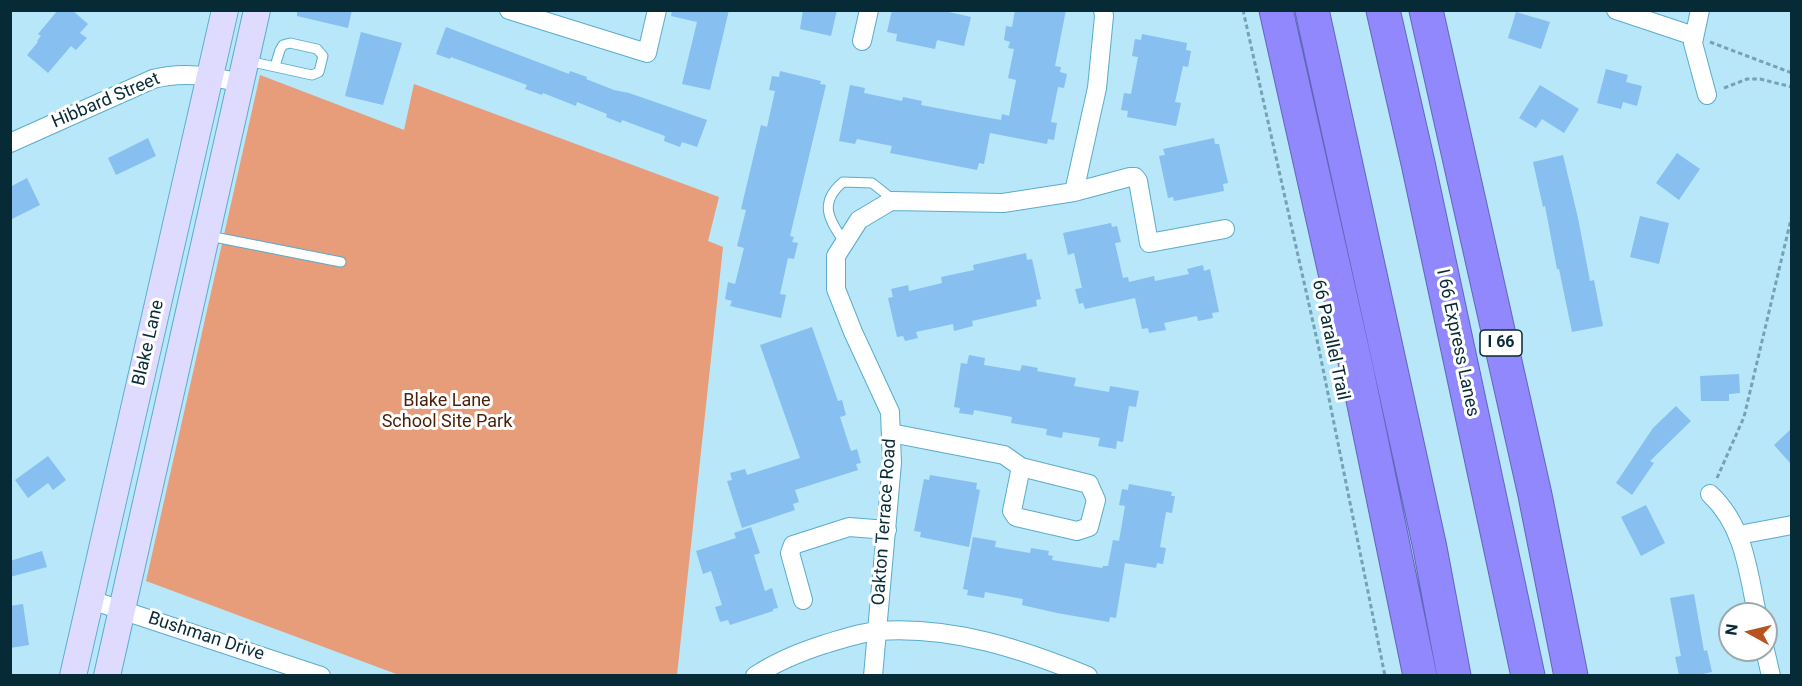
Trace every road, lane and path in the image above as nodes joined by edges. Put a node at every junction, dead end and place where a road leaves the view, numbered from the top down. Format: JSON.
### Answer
{"nodes":[{"id":1,"x":225,"y":10,"type":"edge"},
{"id":2,"x":257,"y":10,"type":"edge"},
{"id":3,"x":509,"y":10,"type":"edge"},
{"id":4,"x":657,"y":10,"type":"edge"},
{"id":5,"x":869,"y":10,"type":"edge"},
{"id":6,"x":1103,"y":10,"type":"edge"},
{"id":7,"x":1243,"y":10,"type":"edge"},
{"id":8,"x":1276,"y":10,"type":"edge"},
{"id":9,"x":1312,"y":10,"type":"edge"},
{"id":10,"x":1383,"y":10,"type":"edge"},
{"id":11,"x":1426,"y":10,"type":"edge"},
{"id":12,"x":1616,"y":10,"type":"edge"},
{"id":13,"x":1700,"y":10,"type":"edge"},
{"id":14,"x":1694,"y":36,"type":"junction"},
{"id":15,"x":862,"y":41,"type":"dead end"},
{"id":16,"x":275,"y":66,"type":"junction"},
{"id":17,"x":243,"y":72,"type":"junction"},
{"id":18,"x":1791,"y":73,"type":"edge"},
{"id":19,"x":210,"y":76,"type":"junction"},
{"id":20,"x":1791,"y":87,"type":"edge"},
{"id":21,"x":1707,"y":94,"type":"joint"},
{"id":22,"x":10,"y":143,"type":"edge"},
{"id":23,"x":1074,"y":192,"type":"junction"},
{"id":24,"x":895,"y":201,"type":"junction"},
{"id":25,"x":1791,"y":215,"type":"edge"},
{"id":26,"x":1225,"y":229,"type":"dead end"},
{"id":27,"x":206,"y":236,"type":"junction"},
{"id":28,"x":845,"y":243,"type":"junction"},
{"id":29,"x":341,"y":262,"type":"dead end"},
{"id":30,"x":891,"y":433,"type":"junction"},
{"id":31,"x":1022,"y":467,"type":"junction"},
{"id":32,"x":1710,"y":494,"type":"joint"},
{"id":33,"x":1791,"y":525,"type":"edge"},
{"id":34,"x":887,"y":530,"type":"junction"},
{"id":35,"x":1739,"y":535,"type":"junction"},
{"id":36,"x":91,"y":600,"type":"junction"},
{"id":37,"x":803,"y":600,"type":"dead end"},
{"id":38,"x":1754,"y":602,"type":"edge"},
{"id":39,"x":122,"y":610,"type":"junction"},
{"id":40,"x":878,"y":631,"type":"junction"},
{"id":41,"x":269,"y":667,"type":"edge"},
{"id":42,"x":1079,"y":674,"type":"edge"},
{"id":43,"x":73,"y":675,"type":"edge"},
{"id":44,"x":107,"y":675,"type":"edge"},
{"id":45,"x":321,"y":675,"type":"edge"},
{"id":46,"x":754,"y":675,"type":"edge"},
{"id":47,"x":873,"y":675,"type":"edge"},
{"id":48,"x":1385,"y":675,"type":"edge"},
{"id":49,"x":1420,"y":675,"type":"edge"},
{"id":50,"x":1454,"y":675,"type":"edge"},
{"id":51,"x":1528,"y":675,"type":"edge"},
{"id":52,"x":1571,"y":675,"type":"edge"}],
"edges":[{"from":1,"to":19,"type":"main road","name":"Blake Lane"},
{"from":2,"to":17,"type":"main road","name":"Blake Lane"},
{"from":3,"to":4,"type":"street"},
{"from":5,"to":15,"type":"street"},
{"from":6,"to":23,"type":"street"},
{"from":7,"to":48,"type":"path","name":"66 Parallel Trail"},
{"from":8,"to":49,"type":"highway"},
{"from":9,"to":50,"type":"highway"},
{"from":10,"to":51,"type":"highway","name":"I 66 Express Lanes"},
{"from":11,"to":52,"type":"highway","number":"I 66"},
{"from":12,"to":14,"type":"street"},
{"from":13,"to":14,"type":"street"},
{"from":14,"to":18,"type":"path"},
{"from":14,"to":21,"type":"street"},
{"from":16,"to":16,"type":"lane"},
{"from":16,"to":17,"type":"lane"},
{"from":17,"to":19,"type":"street","name":"Hibbard Street"},
{"from":17,"to":27,"type":"main road","name":"Blake Lane"},
{"from":19,"to":22,"type":"street","name":"Hibbard Street"},
{"from":19,"to":36,"type":"main road","name":"Blake Lane"},
{"from":20,"to":21,"type":"path"},
{"from":23,"to":24,"type":"street","name":"Oakton Terrace Road"},
{"from":23,"to":26,"type":"street","name":"Oakton Terrace Road"},
{"from":24,"to":28,"type":"street","name":"Oakton Terrace Road"},
{"from":24,"to":28,"type":"lane"},
{"from":25,"to":32,"type":"path"},
{"from":27,"to":29,"type":"lane"},
{"from":27,"to":39,"type":"main road","name":"Blake Lane"},
{"from":28,"to":30,"type":"street","name":"Oakton Terrace Road"},
{"from":30,"to":31,"type":"street"},
{"from":30,"to":34,"type":"street","name":"Oakton Terrace Road"},
{"from":31,"to":31,"type":"street"},
{"from":32,"to":35,"type":"street"},
{"from":33,"to":35,"type":"street"},
{"from":34,"to":37,"type":"street"},
{"from":34,"to":40,"type":"street","name":"Oakton Terrace Road"},
{"from":35,"to":38,"type":"street"},
{"from":36,"to":39,"type":"street","name":"Bushman Drive"},
{"from":36,"to":43,"type":"main road","name":"Blake Lane"},
{"from":39,"to":41,"type":"street","name":"Bushman Drive"},
{"from":39,"to":44,"type":"main road","name":"Blake Lane"},
{"from":40,"to":42,"type":"street"},
{"from":40,"to":46,"type":"street"},
{"from":40,"to":47,"type":"street","name":"Oakton Terrace Road"},
{"from":41,"to":45,"type":"street","name":"Bushman Drive"}]}
